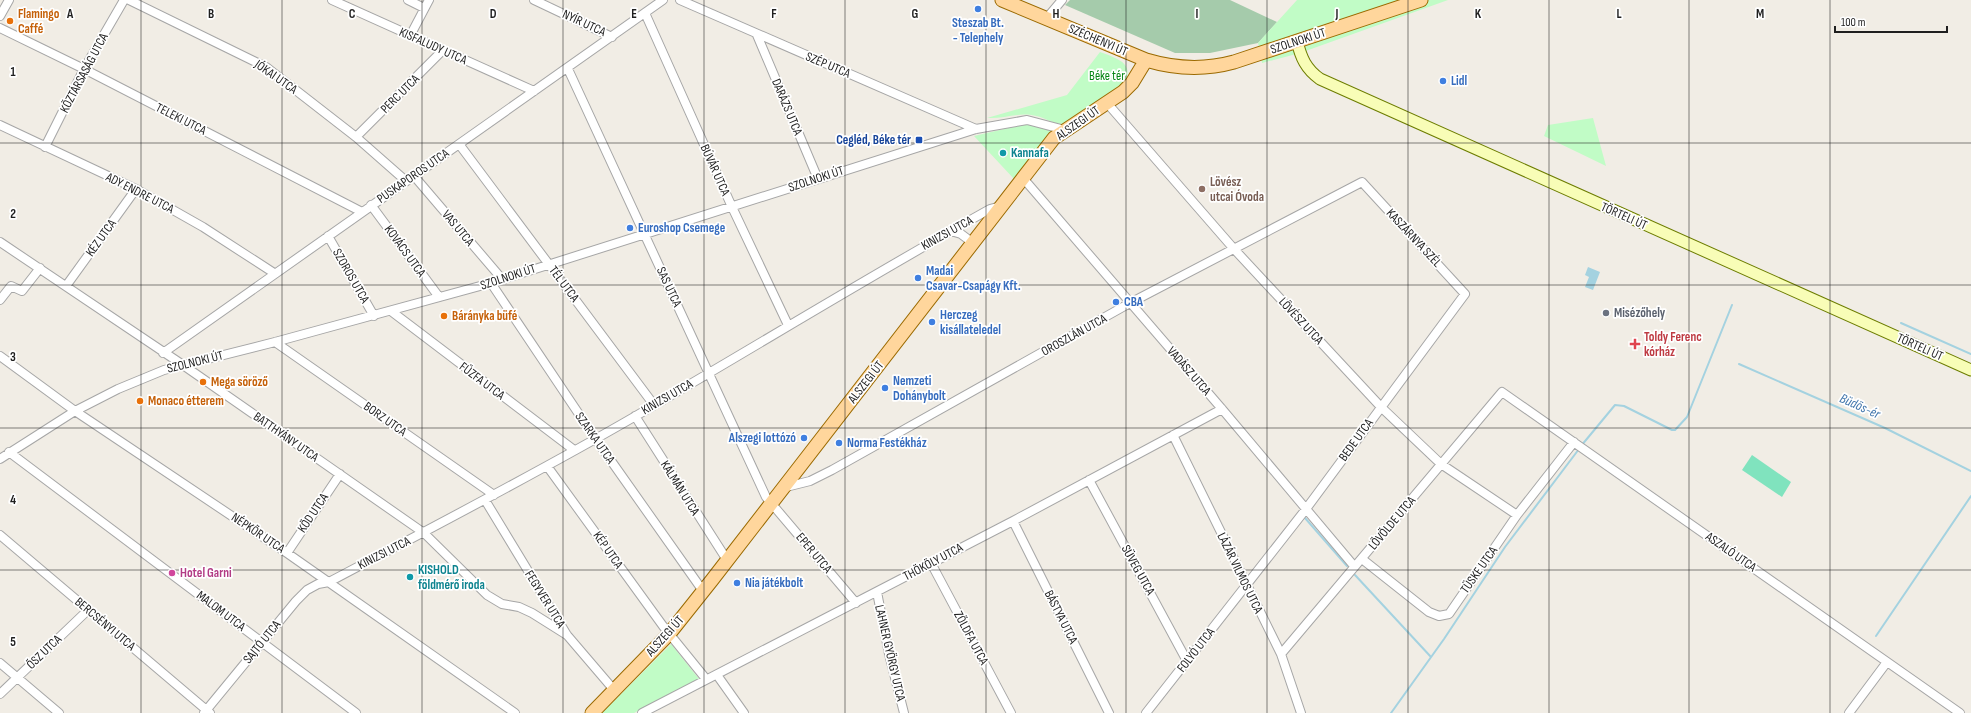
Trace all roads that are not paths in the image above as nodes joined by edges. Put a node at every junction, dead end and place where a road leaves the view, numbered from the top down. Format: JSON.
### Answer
{"nodes":[{"id":1,"x":9,"y":0,"type":"edge"},
{"id":2,"x":124,"y":0,"type":"edge"},
{"id":3,"x":129,"y":0,"type":"edge"},
{"id":4,"x":332,"y":0,"type":"edge"},
{"id":5,"x":408,"y":0,"type":"edge"},
{"id":6,"x":429,"y":0,"type":"edge"},
{"id":7,"x":534,"y":0,"type":"edge"},
{"id":8,"x":663,"y":0,"type":"edge"},
{"id":9,"x":680,"y":0,"type":"edge"},
{"id":10,"x":1002,"y":0,"type":"edge"},
{"id":11,"x":1062,"y":0,"type":"edge"},
{"id":12,"x":1421,"y":0,"type":"edge"},
{"id":13,"x":424,"y":8,"type":"junction"},
{"id":14,"x":645,"y":13,"type":"junction"},
{"id":15,"x":0,"y":16,"type":"edge"},
{"id":16,"x":1046,"y":18,"type":"junction"},
{"id":17,"x":0,"y":28,"type":"edge"},
{"id":18,"x":757,"y":35,"type":"junction"},
{"id":19,"x":410,"y":36,"type":"junction"},
{"id":20,"x":612,"y":37,"type":"junction"},
{"id":21,"x":1297,"y":41,"type":"junction"},
{"id":22,"x":443,"y":50,"type":"junction"},
{"id":23,"x":1123,"y":51,"type":"junction"},
{"id":24,"x":1146,"y":60,"type":"junction"},
{"id":25,"x":1173,"y":67,"type":"joint"},
{"id":26,"x":568,"y":68,"type":"junction"},
{"id":27,"x":84,"y":69,"type":"junction"},
{"id":28,"x":1132,"y":83,"type":"junction"},
{"id":29,"x":534,"y":91,"type":"junction"},
{"id":30,"x":1107,"y":103,"type":"junction"},
{"id":31,"x":0,"y":125,"type":"edge"},
{"id":32,"x":976,"y":129,"type":"junction"},
{"id":33,"x":1065,"y":130,"type":"junction"},
{"id":34,"x":356,"y":137,"type":"junction"},
{"id":35,"x":459,"y":144,"type":"junction"},
{"id":36,"x":45,"y":147,"type":"junction"},
{"id":37,"x":414,"y":176,"type":"junction"},
{"id":38,"x":1022,"y":178,"type":"junction"},
{"id":39,"x":818,"y":179,"type":"junction"},
{"id":40,"x":406,"y":181,"type":"junction"},
{"id":41,"x":1362,"y":182,"type":"joint"},
{"id":42,"x":136,"y":189,"type":"junction"},
{"id":43,"x":371,"y":205,"type":"junction"},
{"id":44,"x":1002,"y":206,"type":"junction"},
{"id":45,"x":732,"y":207,"type":"junction"},
{"id":46,"x":362,"y":212,"type":"junction"},
{"id":47,"x":951,"y":231,"type":"junction"},
{"id":48,"x":644,"y":235,"type":"junction"},
{"id":49,"x":328,"y":236,"type":"junction"},
{"id":50,"x":0,"y":242,"type":"edge"},
{"id":51,"x":973,"y":243,"type":"junction"},
{"id":52,"x":1234,"y":249,"type":"junction"},
{"id":53,"x":549,"y":264,"type":"junction"},
{"id":54,"x":40,"y":268,"type":"junction"},
{"id":55,"x":274,"y":273,"type":"junction"},
{"id":56,"x":502,"y":280,"type":"junction"},
{"id":57,"x":491,"y":283,"type":"junction"},
{"id":58,"x":66,"y":286,"type":"junction"},
{"id":59,"x":1465,"y":294,"type":"joint"},
{"id":60,"x":439,"y":298,"type":"junction"},
{"id":61,"x":0,"y":300,"type":"edge"},
{"id":62,"x":1130,"y":303,"type":"junction"},
{"id":63,"x":391,"y":311,"type":"junction"},
{"id":64,"x":374,"y":316,"type":"junction"},
{"id":65,"x":788,"y":325,"type":"junction"},
{"id":66,"x":275,"y":342,"type":"junction"},
{"id":67,"x":163,"y":353,"type":"junction"},
{"id":68,"x":0,"y":356,"type":"edge"},
{"id":69,"x":183,"y":365,"type":"junction"},
{"id":70,"x":1971,"y":370,"type":"edge"},
{"id":71,"x":710,"y":373,"type":"junction"},
{"id":72,"x":1502,"y":392,"type":"joint"},
{"id":73,"x":654,"y":405,"type":"junction"},
{"id":74,"x":1381,"y":407,"type":"junction"},
{"id":75,"x":1222,"y":409,"type":"junction"},
{"id":76,"x":75,"y":411,"type":"junction"},
{"id":77,"x":635,"y":416,"type":"junction"},
{"id":78,"x":1173,"y":435,"type":"junction"},
{"id":79,"x":595,"y":438,"type":"junction"},
{"id":80,"x":1575,"y":443,"type":"junction"},
{"id":81,"x":574,"y":450,"type":"junction"},
{"id":82,"x":9,"y":452,"type":"junction"},
{"id":83,"x":0,"y":459,"type":"edge"},
{"id":84,"x":1441,"y":464,"type":"junction"},
{"id":85,"x":547,"y":466,"type":"junction"},
{"id":86,"x":340,"y":474,"type":"junction"},
{"id":87,"x":1088,"y":480,"type":"junction"},
{"id":88,"x":786,"y":487,"type":"junction"},
{"id":89,"x":494,"y":495,"type":"junction"},
{"id":90,"x":485,"y":500,"type":"junction"},
{"id":91,"x":772,"y":504,"type":"junction"},
{"id":92,"x":1306,"y":509,"type":"junction"},
{"id":93,"x":1518,"y":514,"type":"junction"},
{"id":94,"x":1013,"y":521,"type":"junction"},
{"id":95,"x":424,"y":532,"type":"junction"},
{"id":96,"x":0,"y":535,"type":"edge"},
{"id":97,"x":287,"y":553,"type":"junction"},
{"id":98,"x":1362,"y":559,"type":"junction"},
{"id":99,"x":727,"y":560,"type":"junction"},
{"id":100,"x":931,"y":563,"type":"junction"},
{"id":101,"x":1354,"y":566,"type":"junction"},
{"id":102,"x":329,"y":582,"type":"junction"},
{"id":103,"x":1246,"y":586,"type":"junction"},
{"id":104,"x":703,"y":591,"type":"junction"},
{"id":105,"x":877,"y":592,"type":"junction"},
{"id":106,"x":856,"y":603,"type":"junction"},
{"id":107,"x":88,"y":610,"type":"junction"},
{"id":108,"x":669,"y":634,"type":"junction"},
{"id":109,"x":567,"y":635,"type":"junction"},
{"id":110,"x":263,"y":642,"type":"junction"},
{"id":111,"x":1281,"y":654,"type":"junction"},
{"id":112,"x":1188,"y":661,"type":"junction"},
{"id":113,"x":1887,"y":662,"type":"junction"},
{"id":114,"x":0,"y":663,"type":"edge"},
{"id":115,"x":717,"y":675,"type":"junction"},
{"id":116,"x":18,"y":677,"type":"junction"},
{"id":117,"x":706,"y":679,"type":"junction"},
{"id":118,"x":614,"y":690,"type":"junction"},
{"id":119,"x":0,"y":694,"type":"edge"},
{"id":120,"x":207,"y":712,"type":"edge"},
{"id":121,"x":59,"y":713,"type":"edge"},
{"id":122,"x":356,"y":713,"type":"edge"},
{"id":123,"x":515,"y":713,"type":"edge"},
{"id":124,"x":592,"y":713,"type":"edge"},
{"id":125,"x":642,"y":713,"type":"edge"},
{"id":126,"x":744,"y":713,"type":"edge"},
{"id":127,"x":904,"y":713,"type":"edge"},
{"id":128,"x":1011,"y":713,"type":"edge"},
{"id":129,"x":1109,"y":713,"type":"edge"},
{"id":130,"x":1146,"y":713,"type":"edge"},
{"id":131,"x":1301,"y":713,"type":"edge"},
{"id":132,"x":1849,"y":713,"type":"edge"},
{"id":133,"x":1960,"y":713,"type":"edge"}],
"edges":[{"from":1,"to":15,"type":"street"},
{"from":2,"to":27,"type":"street","name":"KÖZTÁRSASÁG UTCA"},
{"from":3,"to":34,"type":"street","name":"JÓKAI UTCA"},
{"from":4,"to":19,"type":"street","name":"KISFALUDY UTCA"},
{"from":5,"to":13,"type":"street"},
{"from":6,"to":13,"type":"street"},
{"from":7,"to":20,"type":"street","name":"NYÍR UTCA"},
{"from":8,"to":14,"type":"street","name":"PUSKAPOROS UTCA"},
{"from":9,"to":18,"type":"street","name":"SZÉP UTCA"},
{"from":10,"to":16,"type":"main road","name":"SZÉCHENYI ÚT"},
{"from":11,"to":16,"type":"street"},
{"from":12,"to":21,"type":"main road","name":"SZOLNOKI ÚT"},
{"from":13,"to":19,"type":"street"},
{"from":14,"to":20,"type":"street","name":"PUSKAPOROS UTCA"},
{"from":14,"to":45,"type":"street","name":"BÚVÁR UTCA"},
{"from":16,"to":23,"type":"main road","name":"SZÉCHENYI ÚT"},
{"from":17,"to":27,"type":"street","name":"TELEKI UTCA"},
{"from":18,"to":32,"type":"street","name":"SZÉP UTCA"},
{"from":18,"to":39,"type":"street","name":"DARÁZS UTCA"},
{"from":19,"to":22,"type":"street","name":"KISFALUDY UTCA"},
{"from":20,"to":26,"type":"street","name":"PUSKAPOROS UTCA"},
{"from":21,"to":25,"type":"main road","name":"SZOLNOKI ÚT"},
{"from":21,"to":70,"type":"main road","name":"TÖRTELI ÚT"},
{"from":22,"to":29,"type":"street","name":"KISFALUDY UTCA"},
{"from":22,"to":34,"type":"street","name":"PERC UTCA"},
{"from":23,"to":24,"type":"main road","name":"SZÉCHENYI ÚT"},
{"from":23,"to":28,"type":"main road"},
{"from":24,"to":25,"type":"main road","name":"SZÉCHENYI ÚT"},
{"from":24,"to":28,"type":"main road","name":"ALSZEGI ÚT"},
{"from":26,"to":29,"type":"street","name":"PUSKAPOROS UTCA"},
{"from":26,"to":48,"type":"street","name":"SAS UTCA"},
{"from":27,"to":36,"type":"street","name":"KÖZTÁRSASÁG UTCA"},
{"from":27,"to":46,"type":"street","name":"TELEKI UTCA"},
{"from":28,"to":30,"type":"main road","name":"ALSZEGI ÚT"},
{"from":29,"to":35,"type":"street","name":"PUSKAPOROS UTCA"},
{"from":30,"to":33,"type":"main road","name":"ALSZEGI ÚT"},
{"from":30,"to":52,"type":"street","name":"LÖVÉSZ UTCA"},
{"from":31,"to":36,"type":"street","name":"ADY ENDRE UTCA"},
{"from":32,"to":33,"type":"street","name":"SZOLNOKI ÚT"},
{"from":32,"to":39,"type":"street","name":"SZOLNOKI ÚT"},
{"from":33,"to":38,"type":"main road","name":"ALSZEGI ÚT"},
{"from":34,"to":40,"type":"street","name":"JÓKAI UTCA"},
{"from":35,"to":37,"type":"street","name":"PUSKAPOROS UTCA"},
{"from":35,"to":53,"type":"street","name":"TÉL UTCA"},
{"from":36,"to":42,"type":"street","name":"ADY ENDRE UTCA"},
{"from":37,"to":40,"type":"street","name":"PUSKAPOROS UTCA"},
{"from":37,"to":56,"type":"street","name":"VAS UTCA"},
{"from":38,"to":44,"type":"main road","name":"ALSZEGI ÚT"},
{"from":38,"to":62,"type":"street","name":"VADÁSZ UTCA"},
{"from":39,"to":45,"type":"street","name":"SZOLNOKI ÚT"},
{"from":40,"to":43,"type":"street","name":"PUSKAPOROS UTCA"},
{"from":41,"to":52,"type":"street","name":"OROSZLÁN UTCA"},
{"from":41,"to":59,"type":"street","name":"KASZÁRNYA SZÉL"},
{"from":42,"to":55,"type":"street","name":"ADY ENDRE UTCA"},
{"from":42,"to":58,"type":"street","name":"KÉZ UTCA"},
{"from":43,"to":46,"type":"street","name":"PUSKAPOROS UTCA"},
{"from":43,"to":60,"type":"street","name":"KOVÁCS UTCA"},
{"from":44,"to":47,"type":"street","name":"KINIZSI UTCA"},
{"from":44,"to":51,"type":"main road","name":"ALSZEGI ÚT"},
{"from":45,"to":48,"type":"street","name":"SZOLNOKI ÚT"},
{"from":45,"to":65,"type":"street","name":"BÚVÁR UTCA"},
{"from":46,"to":49,"type":"street","name":"PUSKAPOROS UTCA"},
{"from":47,"to":51,"type":"street"},
{"from":47,"to":65,"type":"street","name":"KINIZSI UTCA"},
{"from":48,"to":53,"type":"street","name":"SZOLNOKI ÚT"},
{"from":48,"to":71,"type":"street","name":"SAS UTCA"},
{"from":49,"to":55,"type":"street","name":"PUSKAPOROS UTCA"},
{"from":49,"to":64,"type":"street","name":"SZOROS UTCA"},
{"from":50,"to":54,"type":"street","name":"BATTHYÁNY UTCA"},
{"from":51,"to":88,"type":"main road","name":"ALSZEGI ÚT"},
{"from":52,"to":62,"type":"street","name":"OROSZLÁN UTCA"},
{"from":52,"to":74,"type":"street","name":"LÖVÉSZ UTCA"},
{"from":53,"to":56,"type":"street","name":"SZOLNOKI ÚT"},
{"from":53,"to":73,"type":"street","name":"TÉL UTCA"},
{"from":54,"to":58,"type":"street","name":"BATTHYÁNY UTCA"},
{"from":54,"to":61,"type":"street"},
{"from":55,"to":67,"type":"street","name":"PUSKAPOROS UTCA"},
{"from":56,"to":57,"type":"street","name":"SZOLNOKI ÚT"},
{"from":57,"to":60,"type":"street","name":"SZOLNOKI ÚT"},
{"from":57,"to":79,"type":"street","name":"SZARKA UTCA"},
{"from":58,"to":67,"type":"street","name":"BATTHYÁNY UTCA"},
{"from":59,"to":74,"type":"street","name":"BEDE UTCA"},
{"from":60,"to":63,"type":"street","name":"SZOLNOKI ÚT"},
{"from":62,"to":75,"type":"street","name":"VADÁSZ UTCA"},
{"from":62,"to":88,"type":"street","name":"OROSZLÁN UTCA"},
{"from":63,"to":64,"type":"street","name":"SZOLNOKI ÚT"},
{"from":63,"to":81,"type":"street","name":"FŰZFA UTCA"},
{"from":64,"to":66,"type":"street","name":"SZOLNOKI ÚT"},
{"from":65,"to":71,"type":"street","name":"KINIZSI UTCA"},
{"from":66,"to":69,"type":"street","name":"SZOLNOKI ÚT"},
{"from":66,"to":89,"type":"street","name":"BORZ UTCA"},
{"from":67,"to":69,"type":"street","name":"BATTHYÁNY UTCA"},
{"from":68,"to":76,"type":"street","name":"NÉPKÖR UTCA"},
{"from":69,"to":76,"type":"street","name":"SZOLNOKI ÚT"},
{"from":69,"to":86,"type":"street","name":"BATTHYÁNY UTCA"},
{"from":71,"to":73,"type":"street","name":"KINIZSI UTCA"},
{"from":71,"to":91,"type":"street","name":"SAS UTCA"},
{"from":72,"to":80,"type":"street","name":"ASZALÓ UTCA"},
{"from":72,"to":84,"type":"street","name":"LÖVÖLDE UTCA"},
{"from":73,"to":77,"type":"street","name":"KINIZSI UTCA"},
{"from":74,"to":84,"type":"street","name":"LÖVÉSZ UTCA"},
{"from":74,"to":92,"type":"street","name":"BEDE UTCA"},
{"from":75,"to":78,"type":"street","name":"THÖKÖLY UTCA"},
{"from":75,"to":92,"type":"street","name":"VADÁSZ UTCA"},
{"from":76,"to":82,"type":"street","name":"SZOLNOKI ÚT"},
{"from":76,"to":97,"type":"street","name":"NÉPKÖR UTCA"},
{"from":77,"to":79,"type":"street","name":"KINIZSI UTCA"},
{"from":77,"to":99,"type":"street","name":"KÁLMÁN UTCA"},
{"from":78,"to":87,"type":"street","name":"THÖKÖLY UTCA"},
{"from":78,"to":103,"type":"street","name":"LÁZÁR VILMOS UTCA"},
{"from":79,"to":81,"type":"street","name":"KINIZSI UTCA"},
{"from":79,"to":104,"type":"street","name":"SZARKA UTCA"},
{"from":80,"to":93,"type":"street","name":"TÜSKE UTCA"},
{"from":80,"to":113,"type":"street","name":"ASZALÓ UTCA"},
{"from":81,"to":85,"type":"street","name":"KINIZSI UTCA"},
{"from":82,"to":83,"type":"street","name":"SZOLNOKI ÚT"},
{"from":82,"to":110,"type":"street","name":"MALOM UTCA"},
{"from":84,"to":93,"type":"street","name":"LÖVÉSZ UTCA"},
{"from":84,"to":98,"type":"street","name":"LÖVÖLDE UTCA"},
{"from":85,"to":89,"type":"street","name":"KINIZSI UTCA"},
{"from":85,"to":108,"type":"street","name":"KÉP UTCA"},
{"from":86,"to":95,"type":"street","name":"BATTHYÁNY UTCA"},
{"from":86,"to":97,"type":"street","name":"KÖD UTCA"},
{"from":87,"to":94,"type":"street","name":"THÖKÖLY UTCA"},
{"from":87,"to":112,"type":"street","name":"SÜVEG UTCA"},
{"from":88,"to":91,"type":"main road","name":"ALSZEGI ÚT"},
{"from":89,"to":90,"type":"street","name":"KINIZSI UTCA"},
{"from":90,"to":95,"type":"street","name":"KINIZSI UTCA"},
{"from":90,"to":109,"type":"street","name":"FEGYVER UTCA"},
{"from":91,"to":99,"type":"main road","name":"ALSZEGI ÚT"},
{"from":91,"to":106,"type":"street","name":"EPER UTCA"},
{"from":92,"to":101,"type":"street","name":"VADÁSZ UTCA"},
{"from":92,"to":103,"type":"street","name":"BEDE UTCA"},
{"from":93,"to":98,"type":"street","name":"TÜSKE UTCA"},
{"from":94,"to":100,"type":"street","name":"THÖKÖLY UTCA"},
{"from":94,"to":129,"type":"street","name":"BÁSTYA UTCA"},
{"from":95,"to":102,"type":"street","name":"KINIZSI UTCA"},
{"from":95,"to":109,"type":"street","name":"BATTHYÁNY UTCA"},
{"from":96,"to":107,"type":"street","name":"BERCSÉNYI UTCA"},
{"from":97,"to":102,"type":"street","name":"NÉPKÖR UTCA"},
{"from":98,"to":101,"type":"street","name":"LÖVÖLDE UTCA"},
{"from":99,"to":104,"type":"main road","name":"ALSZEGI ÚT"},
{"from":100,"to":105,"type":"street","name":"THÖKÖLY UTCA"},
{"from":100,"to":128,"type":"street","name":"ZÖLDFA UTCA"},
{"from":101,"to":111,"type":"street","name":"LÖVÖLDE UTCA"},
{"from":102,"to":110,"type":"street","name":"SAJTÓ UTCA"},
{"from":102,"to":123,"type":"street","name":"NÉPKÖR UTCA"},
{"from":103,"to":111,"type":"street","name":"LÁZÁR VILMOS UTCA"},
{"from":103,"to":112,"type":"street","name":"FOLYÓ UTCA"},
{"from":104,"to":108,"type":"main road","name":"ALSZEGI ÚT"},
{"from":105,"to":106,"type":"street","name":"THÖKÖLY UTCA"},
{"from":105,"to":127,"type":"street","name":"LAHNER GYÖRGY UTCA"},
{"from":106,"to":115,"type":"street","name":"THÖKÖLY UTCA"},
{"from":107,"to":116,"type":"street","name":"ŐSZ UTCA"},
{"from":107,"to":120,"type":"street","name":"BERCSÉNYI UTCA"},
{"from":108,"to":117,"type":"street","name":"KÉP UTCA"},
{"from":108,"to":118,"type":"main road","name":"ALSZEGI ÚT"},
{"from":109,"to":118,"type":"street","name":"FEGYVER UTCA"},
{"from":110,"to":120,"type":"street","name":"SAJTÓ UTCA"},
{"from":110,"to":122,"type":"street","name":"MALOM UTCA"},
{"from":111,"to":131,"type":"street","name":"LÁZÁR VILMOS UTCA"},
{"from":112,"to":130,"type":"street","name":"FOLYÓ UTCA"},
{"from":113,"to":132,"type":"street"},
{"from":113,"to":133,"type":"street","name":"ASZALÓ UTCA"},
{"from":114,"to":116,"type":"street"},
{"from":115,"to":117,"type":"street","name":"THÖKÖLY UTCA"},
{"from":115,"to":126,"type":"street"},
{"from":116,"to":119,"type":"street","name":"ŐSZ UTCA"},
{"from":116,"to":121,"type":"street"},
{"from":117,"to":125,"type":"street","name":"THÖKÖLY UTCA"},
{"from":118,"to":124,"type":"main road","name":"ALSZEGI ÚT"}]}
